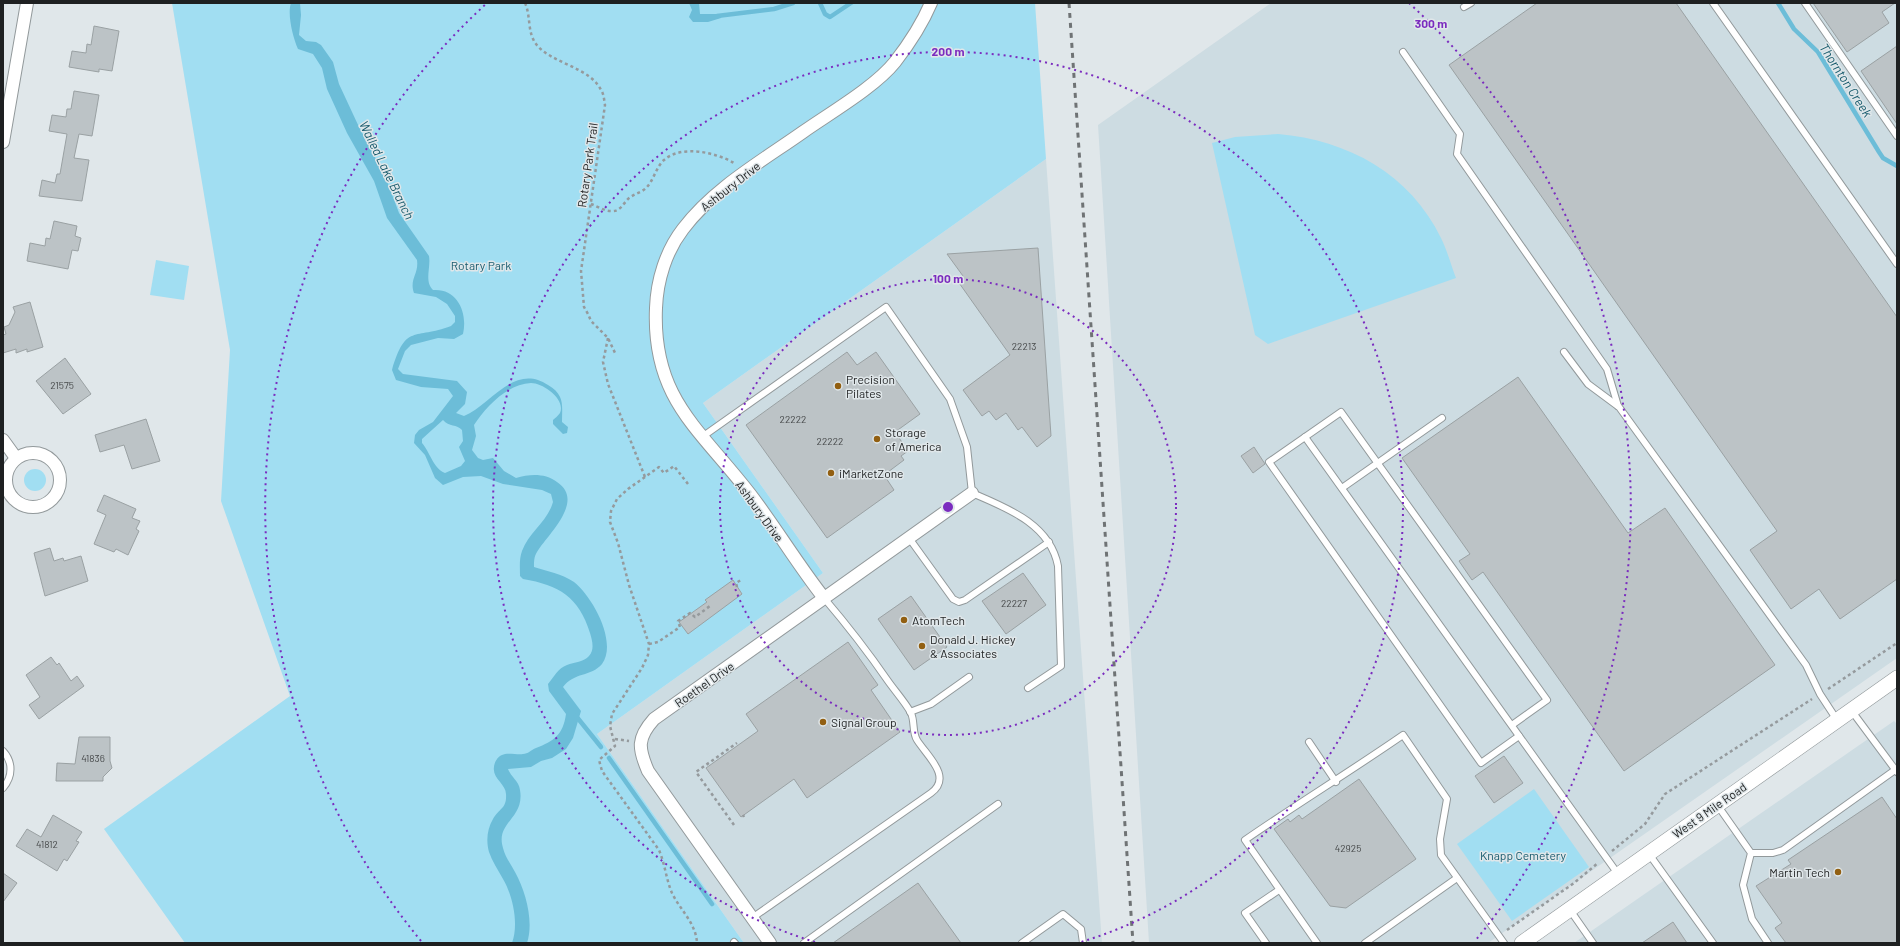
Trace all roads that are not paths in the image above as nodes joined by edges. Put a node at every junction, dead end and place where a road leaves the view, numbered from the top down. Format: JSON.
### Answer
{"nodes":[{"id":1,"x":26,"y":3,"type":"edge"},
{"id":2,"x":931,"y":3,"type":"edge"},
{"id":3,"x":1471,"y":3,"type":"edge"},
{"id":4,"x":1714,"y":3,"type":"edge"},
{"id":5,"x":1805,"y":3,"type":"edge"},
{"id":6,"x":1464,"y":7,"type":"dead end"},
{"id":7,"x":1403,"y":52,"type":"dead end"},
{"id":8,"x":1897,"y":136,"type":"edge"},
{"id":9,"x":3,"y":142,"type":"edge"},
{"id":10,"x":1897,"y":264,"type":"edge"},
{"id":11,"x":1564,"y":352,"type":"dead end"},
{"id":12,"x":1619,"y":407,"type":"junction"},
{"id":13,"x":1442,"y":418,"type":"dead end"},
{"id":14,"x":1305,"y":436,"type":"junction"},
{"id":15,"x":702,"y":437,"type":"junction"},
{"id":16,"x":3,"y":440,"type":"edge"},
{"id":17,"x":16,"y":458,"type":"junction"},
{"id":18,"x":1377,"y":463,"type":"junction"},
{"id":19,"x":1342,"y":488,"type":"junction"},
{"id":20,"x":972,"y":493,"type":"junction"},
{"id":21,"x":909,"y":538,"type":"junction"},
{"id":22,"x":1049,"y":542,"type":"junction"},
{"id":23,"x":824,"y":598,"type":"junction"},
{"id":24,"x":969,"y":677,"type":"dead end"},
{"id":25,"x":1897,"y":678,"type":"edge"},
{"id":26,"x":1028,"y":688,"type":"dead end"},
{"id":27,"x":1851,"y":710,"type":"junction"},
{"id":28,"x":910,"y":712,"type":"junction"},
{"id":29,"x":1837,"y":720,"type":"junction"},
{"id":30,"x":1512,"y":725,"type":"junction"},
{"id":31,"x":1519,"y":736,"type":"junction"},
{"id":32,"x":1309,"y":742,"type":"dead end"},
{"id":33,"x":3,"y":751,"type":"edge"},
{"id":34,"x":1896,"y":771,"type":"edge"},
{"id":35,"x":1336,"y":782,"type":"junction"},
{"id":36,"x":3,"y":788,"type":"edge"},
{"id":37,"x":998,"y":804,"type":"dead end"},
{"id":38,"x":1717,"y":805,"type":"junction"},
{"id":39,"x":1648,"y":853,"type":"junction"},
{"id":40,"x":1751,"y":853,"type":"junction"},
{"id":41,"x":1618,"y":874,"type":"junction"},
{"id":42,"x":1457,"y":878,"type":"junction"},
{"id":43,"x":1279,"y":890,"type":"junction"},
{"id":44,"x":1569,"y":910,"type":"junction"},
{"id":45,"x":752,"y":918,"type":"junction"},
{"id":46,"x":770,"y":943,"type":"edge"},
{"id":47,"x":804,"y":943,"type":"edge"},
{"id":48,"x":1022,"y":943,"type":"edge"},
{"id":49,"x":1083,"y":943,"type":"edge"},
{"id":50,"x":1266,"y":943,"type":"edge"},
{"id":51,"x":1317,"y":943,"type":"edge"},
{"id":52,"x":1366,"y":943,"type":"edge"},
{"id":53,"x":1504,"y":943,"type":"edge"},
{"id":54,"x":1522,"y":943,"type":"edge"},
{"id":55,"x":1593,"y":943,"type":"edge"},
{"id":56,"x":1713,"y":943,"type":"edge"},
{"id":57,"x":1768,"y":943,"type":"edge"}],
"edges":[{"from":1,"to":9,"type":"street"},
{"from":2,"to":15,"type":"street","name":"Ashbury Drive"},
{"from":3,"to":6,"type":"lane"},
{"from":4,"to":10,"type":"lane"},
{"from":5,"to":8,"type":"lane"},
{"from":7,"to":12,"type":"lane"},
{"from":11,"to":12,"type":"lane"},
{"from":12,"to":29,"type":"lane"},
{"from":13,"to":18,"type":"lane"},
{"from":14,"to":18,"type":"lane"},
{"from":14,"to":19,"type":"lane"},
{"from":14,"to":31,"type":"lane"},
{"from":15,"to":20,"type":"lane"},
{"from":15,"to":23,"type":"street","name":"Ashbury Drive"},
{"from":16,"to":17,"type":"street"},
{"from":17,"to":17,"type":"street"},
{"from":18,"to":19,"type":"lane"},
{"from":18,"to":30,"type":"lane"},
{"from":19,"to":30,"type":"lane"},
{"from":20,"to":21,"type":"street","name":"Roethel Drive"},
{"from":20,"to":22,"type":"lane"},
{"from":21,"to":22,"type":"lane"},
{"from":21,"to":23,"type":"street","name":"Roethel Drive"},
{"from":22,"to":26,"type":"lane"},
{"from":23,"to":28,"type":"lane"},
{"from":23,"to":45,"type":"street","name":"Roethel Drive"},
{"from":24,"to":28,"type":"lane"},
{"from":25,"to":27,"type":"street","name":"West 9 Mile Road"},
{"from":27,"to":29,"type":"street","name":"West 9 Mile Road"},
{"from":27,"to":34,"type":"lane"},
{"from":28,"to":45,"type":"lane"},
{"from":29,"to":38,"type":"street","name":"West 9 Mile Road"},
{"from":30,"to":31,"type":"lane"},
{"from":31,"to":41,"type":"lane"},
{"from":32,"to":35,"type":"lane"},
{"from":33,"to":36,"type":"lane"},
{"from":34,"to":40,"type":"lane"},
{"from":35,"to":42,"type":"lane"},
{"from":35,"to":43,"type":"lane"},
{"from":37,"to":47,"type":"lane"},
{"from":38,"to":39,"type":"street","name":"West 9 Mile Road"},
{"from":38,"to":40,"type":"lane"},
{"from":39,"to":41,"type":"street","name":"West 9 Mile Road"},
{"from":39,"to":56,"type":"lane"},
{"from":40,"to":57,"type":"lane"},
{"from":41,"to":44,"type":"street","name":"West 9 Mile Road"},
{"from":42,"to":52,"type":"lane"},
{"from":42,"to":53,"type":"lane"},
{"from":43,"to":50,"type":"lane"},
{"from":43,"to":51,"type":"lane"},
{"from":44,"to":54,"type":"street","name":"West 9 Mile Road"},
{"from":44,"to":55,"type":"lane"},
{"from":45,"to":46,"type":"street","name":"Roethel Drive"},
{"from":48,"to":49,"type":"lane"}]}
